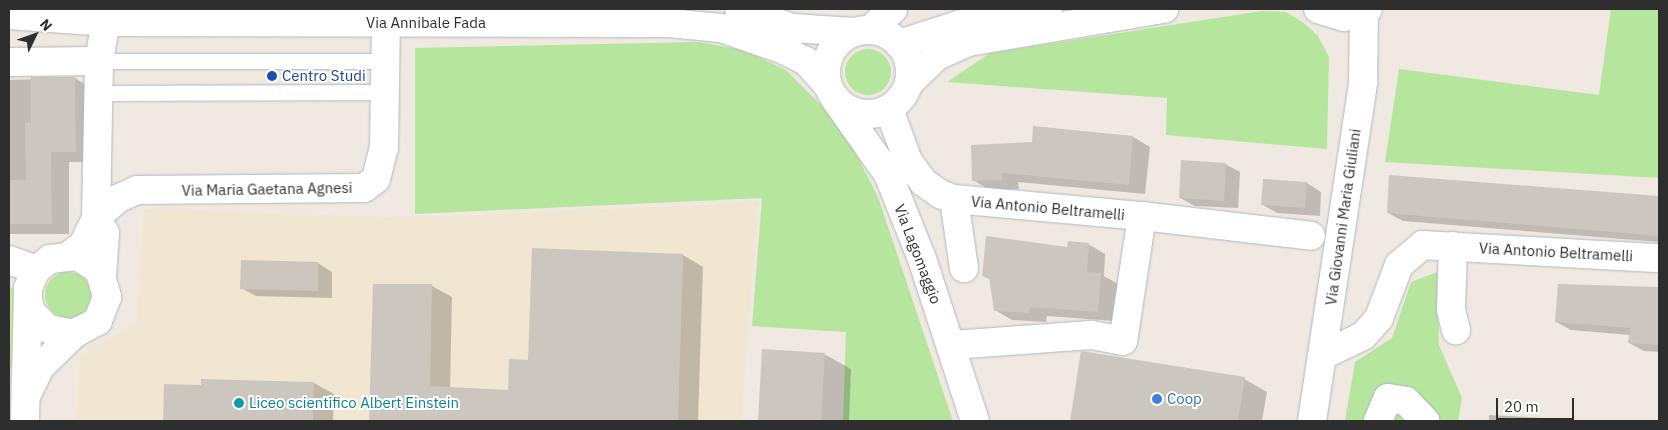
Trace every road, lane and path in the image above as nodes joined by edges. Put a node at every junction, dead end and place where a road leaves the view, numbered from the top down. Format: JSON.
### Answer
{"nodes":[{"id":1,"x":739,"y":9,"type":"edge"},
{"id":2,"x":893,"y":9,"type":"edge"},
{"id":3,"x":1164,"y":9,"type":"edge"},
{"id":4,"x":1318,"y":9,"type":"edge"},
{"id":5,"x":1028,"y":10,"type":"edge"},
{"id":6,"x":1366,"y":10,"type":"edge"},
{"id":7,"x":9,"y":15,"type":"edge"},
{"id":8,"x":108,"y":15,"type":"edge"},
{"id":9,"x":386,"y":23,"type":"junction"},
{"id":10,"x":862,"y":31,"type":"junction"},
{"id":11,"x":899,"y":44,"type":"junction"},
{"id":12,"x":99,"y":61,"type":"junction"},
{"id":13,"x":386,"y":61,"type":"junction"},
{"id":14,"x":9,"y":62,"type":"edge"},
{"id":15,"x":908,"y":83,"type":"junction"},
{"id":16,"x":387,"y":92,"type":"junction"},
{"id":17,"x":831,"y":92,"type":"junction"},
{"id":18,"x":98,"y":93,"type":"junction"},
{"id":19,"x":889,"y":109,"type":"junction"},
{"id":20,"x":954,"y":199,"type":"junction"},
{"id":21,"x":1142,"y":216,"type":"junction"},
{"id":22,"x":96,"y":218,"type":"junction"},
{"id":23,"x":1311,"y":236,"type":"dead end"},
{"id":24,"x":1453,"y":246,"type":"junction"},
{"id":25,"x":68,"y":256,"type":"junction"},
{"id":26,"x":1659,"y":258,"type":"edge"},
{"id":27,"x":9,"y":260,"type":"edge"},
{"id":28,"x":964,"y":268,"type":"dead end"},
{"id":29,"x":36,"y":270,"type":"junction"},
{"id":30,"x":102,"y":276,"type":"junction"},
{"id":31,"x":28,"y":300,"type":"junction"},
{"id":32,"x":1456,"y":330,"type":"dead end"},
{"id":33,"x":74,"y":334,"type":"junction"},
{"id":34,"x":952,"y":345,"type":"junction"},
{"id":35,"x":1322,"y":355,"type":"junction"},
{"id":36,"x":25,"y":410,"type":"edge"},
{"id":37,"x":975,"y":421,"type":"edge"},
{"id":38,"x":1312,"y":421,"type":"edge"},
{"id":39,"x":1378,"y":421,"type":"edge"},
{"id":40,"x":1425,"y":421,"type":"edge"}],
"edges":[{"from":1,"to":10,"type":"street"},
{"from":2,"to":10,"type":"street"},
{"from":3,"to":15,"type":"street"},
{"from":4,"to":6,"type":"street","name":"Via Giovanni Maria Giuliani"},
{"from":5,"to":11,"type":"street"},
{"from":6,"to":35,"type":"street","name":"Via Giovanni Maria Giuliani"},
{"from":7,"to":8,"type":"street","name":"Via Annibale Fada"},
{"from":8,"to":9,"type":"street","name":"Via Annibale Fada"},
{"from":8,"to":12,"type":"street","name":"Via Maria Gaetana Agnesi"},
{"from":9,"to":13,"type":"street","name":"Via Maria Gaetana Agnesi"},
{"from":9,"to":17,"type":"street","name":"Via Annibale Fada"},
{"from":10,"to":11,"type":"street"},
{"from":10,"to":17,"type":"street"},
{"from":11,"to":15,"type":"street"},
{"from":12,"to":13,"type":"lane"},
{"from":12,"to":14,"type":"street"},
{"from":12,"to":18,"type":"street","name":"Via Maria Gaetana Agnesi"},
{"from":13,"to":16,"type":"street","name":"Via Maria Gaetana Agnesi"},
{"from":15,"to":19,"type":"street"},
{"from":16,"to":18,"type":"lane"},
{"from":16,"to":22,"type":"street","name":"Via Maria Gaetana Agnesi"},
{"from":17,"to":19,"type":"street"},
{"from":17,"to":34,"type":"street","name":"Via Lagomaggio"},
{"from":18,"to":22,"type":"street","name":"Via Maria Gaetana Agnesi"},
{"from":19,"to":20,"type":"street","name":"Via Antonio Beltramelli"},
{"from":20,"to":21,"type":"street","name":"Via Antonio Beltramelli"},
{"from":20,"to":28,"type":"street","name":"Via Antonio Beltramelli"},
{"from":21,"to":23,"type":"street","name":"Via Antonio Beltramelli"},
{"from":21,"to":34,"type":"street","name":"Via Antonio Beltramelli"},
{"from":22,"to":25,"type":"street","name":"Via Maria Gaetana Agnesi"},
{"from":22,"to":30,"type":"street","name":"Via Maria Gaetana Agnesi"},
{"from":24,"to":26,"type":"street","name":"Via Antonio Beltramelli"},
{"from":24,"to":32,"type":"street"},
{"from":24,"to":35,"type":"street","name":"Via Antonio Beltramelli"},
{"from":25,"to":29,"type":"street"},
{"from":25,"to":30,"type":"street"},
{"from":27,"to":29,"type":"street"},
{"from":29,"to":31,"type":"street"},
{"from":30,"to":33,"type":"street"},
{"from":31,"to":33,"type":"street"},
{"from":31,"to":36,"type":"street"},
{"from":33,"to":36,"type":"street"},
{"from":34,"to":37,"type":"street","name":"Via Lagomaggio"},
{"from":35,"to":38,"type":"street","name":"Via Giovanni Maria Giuliani"},
{"from":39,"to":40,"type":"street"}]}
